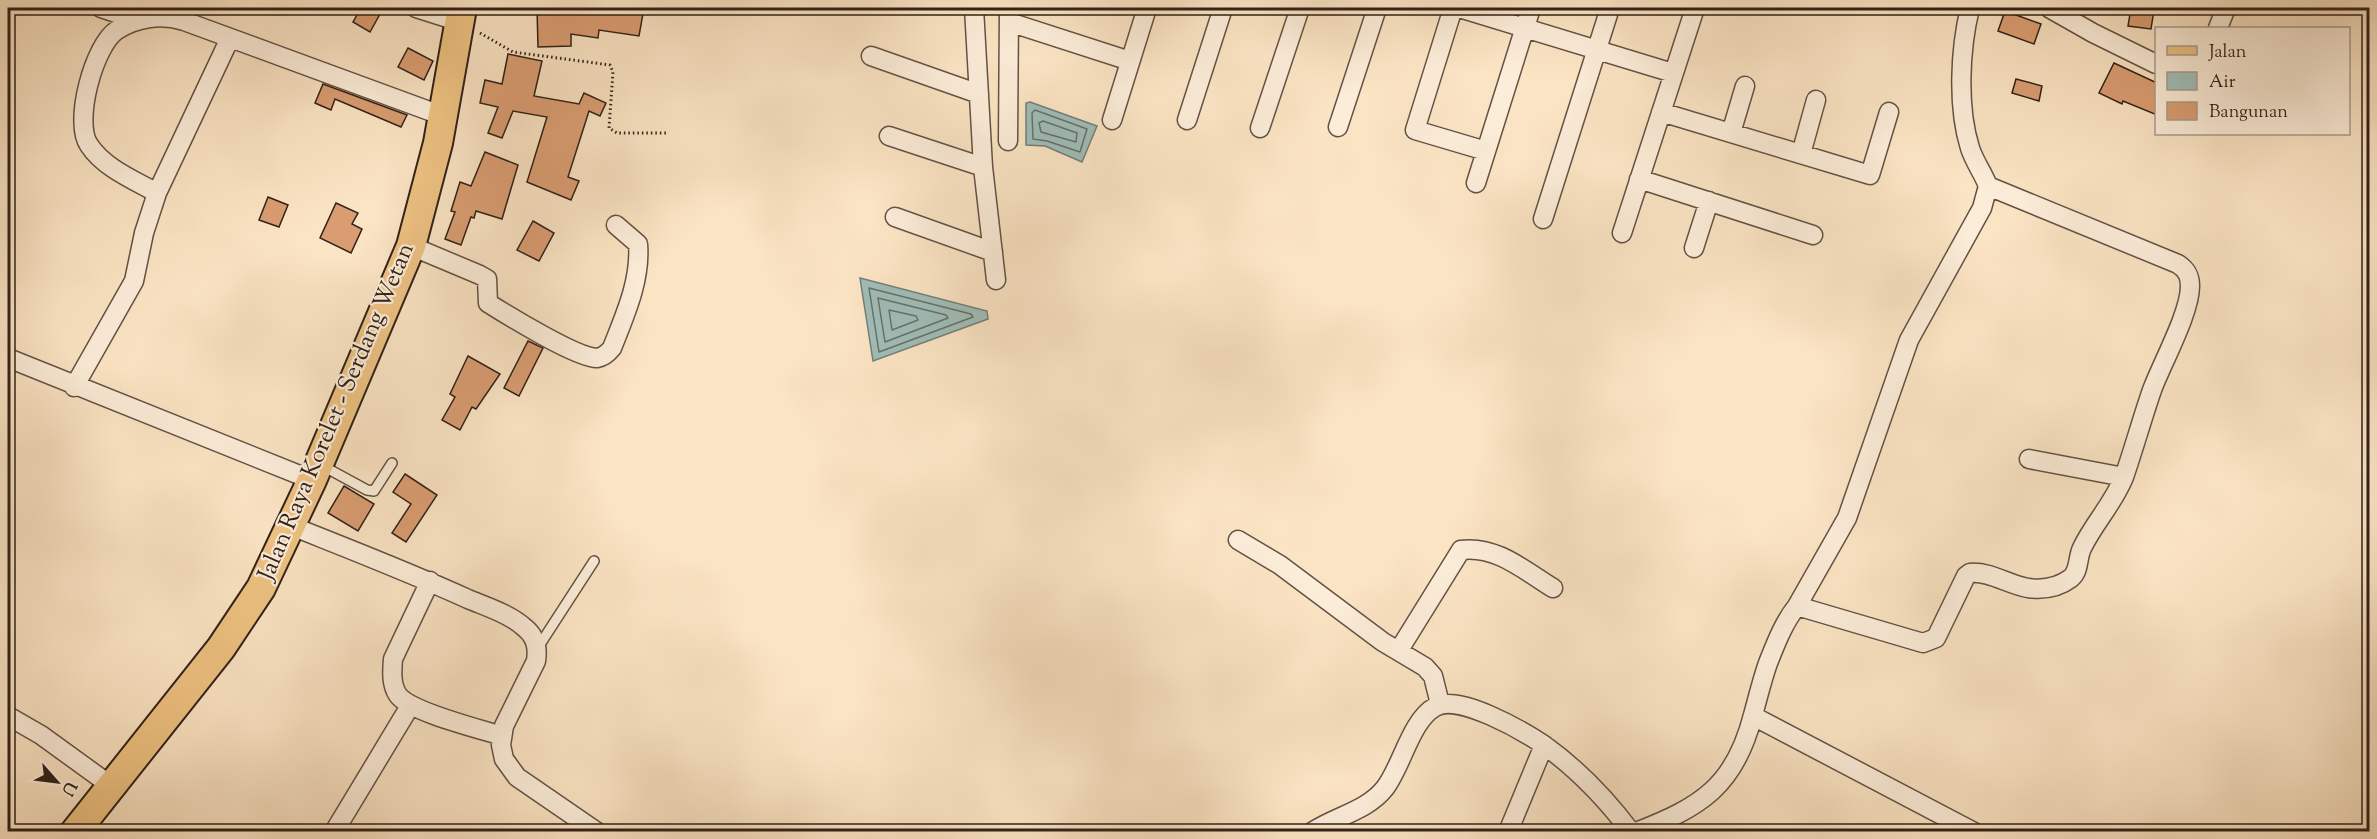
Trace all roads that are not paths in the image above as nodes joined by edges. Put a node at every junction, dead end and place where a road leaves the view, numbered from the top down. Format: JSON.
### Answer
{"nodes":[{"id":1,"x":101,"y":8,"type":"edge"},
{"id":2,"x":416,"y":8,"type":"edge"},
{"id":3,"x":1147,"y":8,"type":"edge"},
{"id":4,"x":1300,"y":8,"type":"edge"},
{"id":5,"x":1377,"y":8,"type":"edge"},
{"id":6,"x":1453,"y":8,"type":"edge"},
{"id":7,"x":1458,"y":8,"type":"edge"},
{"id":8,"x":1531,"y":8,"type":"edge"},
{"id":9,"x":1610,"y":8,"type":"edge"},
{"id":10,"x":1695,"y":8,"type":"edge"},
{"id":11,"x":1970,"y":8,"type":"edge"},
{"id":12,"x":2049,"y":8,"type":"edge"},
{"id":13,"x":2226,"y":8,"type":"edge"},
{"id":14,"x":968,"y":9,"type":"edge"},
{"id":15,"x":1216,"y":9,"type":"edge"},
{"id":16,"x":461,"y":15,"type":"edge"},
{"id":17,"x":1009,"y":15,"type":"edge"},
{"id":18,"x":138,"y":20,"type":"junction"},
{"id":19,"x":2218,"y":27,"type":"edge"},
{"id":20,"x":1524,"y":28,"type":"junction"},
{"id":21,"x":230,"y":38,"type":"junction"},
{"id":22,"x":1597,"y":50,"type":"junction"},
{"id":23,"x":871,"y":56,"type":"dead end"},
{"id":24,"x":1130,"y":61,"type":"junction"},
{"id":25,"x":2155,"y":63,"type":"edge"},
{"id":26,"x":1673,"y":73,"type":"junction"},
{"id":27,"x":1745,"y":86,"type":"dead end"},
{"id":28,"x":979,"y":94,"type":"junction"},
{"id":29,"x":1816,"y":100,"type":"dead end"},
{"id":30,"x":1661,"y":112,"type":"junction"},
{"id":31,"x":1889,"y":112,"type":"dead end"},
{"id":32,"x":443,"y":116,"type":"junction"},
{"id":33,"x":1112,"y":120,"type":"dead end"},
{"id":34,"x":1187,"y":120,"type":"dead end"},
{"id":35,"x":1338,"y":127,"type":"dead end"},
{"id":36,"x":1260,"y":128,"type":"dead end"},
{"id":37,"x":1731,"y":133,"type":"junction"},
{"id":38,"x":889,"y":136,"type":"dead end"},
{"id":39,"x":1008,"y":141,"type":"dead end"},
{"id":40,"x":1486,"y":151,"type":"junction"},
{"id":41,"x":1801,"y":154,"type":"junction"},
{"id":42,"x":983,"y":167,"type":"junction"},
{"id":43,"x":1639,"y":179,"type":"junction"},
{"id":44,"x":1476,"y":183,"type":"dead end"},
{"id":45,"x":1988,"y":186,"type":"junction"},
{"id":46,"x":157,"y":193,"type":"junction"},
{"id":47,"x":1709,"y":201,"type":"junction"},
{"id":48,"x":895,"y":217,"type":"dead end"},
{"id":49,"x":1544,"y":219,"type":"dead end"},
{"id":50,"x":616,"y":225,"type":"dead end"},
{"id":51,"x":1622,"y":233,"type":"dead end"},
{"id":52,"x":1813,"y":235,"type":"dead end"},
{"id":53,"x":411,"y":246,"type":"junction"},
{"id":54,"x":1694,"y":248,"type":"dead end"},
{"id":55,"x":993,"y":252,"type":"junction"},
{"id":56,"x":996,"y":280,"type":"dead end"},
{"id":57,"x":8,"y":358,"type":"edge"},
{"id":58,"x":74,"y":387,"type":"junction"},
{"id":59,"x":2029,"y":459,"type":"dead end"},
{"id":60,"x":392,"y":463,"type":"dead end"},
{"id":61,"x":315,"y":472,"type":"junction"},
{"id":62,"x":2124,"y":477,"type":"junction"},
{"id":63,"x":289,"y":525,"type":"junction"},
{"id":64,"x":1238,"y":540,"type":"dead end"},
{"id":65,"x":594,"y":561,"type":"dead end"},
{"id":66,"x":429,"y":581,"type":"junction"},
{"id":67,"x":1553,"y":588,"type":"dead end"},
{"id":68,"x":1797,"y":606,"type":"junction"},
{"id":69,"x":537,"y":650,"type":"junction"},
{"id":70,"x":1399,"y":650,"type":"junction"},
{"id":71,"x":1440,"y":704,"type":"junction"},
{"id":72,"x":410,"y":706,"type":"junction"},
{"id":73,"x":8,"y":716,"type":"edge"},
{"id":74,"x":1753,"y":716,"type":"junction"},
{"id":75,"x":502,"y":736,"type":"junction"},
{"id":76,"x":1544,"y":745,"type":"junction"},
{"id":77,"x":111,"y":785,"type":"junction"},
{"id":78,"x":590,"y":829,"type":"edge"},
{"id":79,"x":75,"y":831,"type":"edge"},
{"id":80,"x":334,"y":831,"type":"edge"},
{"id":81,"x":1311,"y":831,"type":"edge"},
{"id":82,"x":1508,"y":831,"type":"edge"},
{"id":83,"x":1631,"y":831,"type":"edge"},
{"id":84,"x":1636,"y":831,"type":"edge"},
{"id":85,"x":1974,"y":831,"type":"edge"}],
"edges":[{"from":1,"to":18,"type":"street"},
{"from":2,"to":16,"type":"street"},
{"from":3,"to":24,"type":"street"},
{"from":4,"to":36,"type":"street"},
{"from":5,"to":35,"type":"street"},
{"from":6,"to":40,"type":"street"},
{"from":7,"to":20,"type":"street"},
{"from":8,"to":20,"type":"street"},
{"from":9,"to":22,"type":"street"},
{"from":10,"to":26,"type":"street"},
{"from":11,"to":45,"type":"street"},
{"from":12,"to":25,"type":"street"},
{"from":13,"to":19,"type":"street"},
{"from":14,"to":28,"type":"street"},
{"from":15,"to":34,"type":"street"},
{"from":16,"to":32,"type":"main road","name":"Jalan Raya Korelet - Serdang Wetan"},
{"from":17,"to":24,"type":"street"},
{"from":17,"to":39,"type":"street"},
{"from":18,"to":21,"type":"street"},
{"from":18,"to":46,"type":"street"},
{"from":20,"to":22,"type":"street"},
{"from":20,"to":40,"type":"street"},
{"from":21,"to":32,"type":"street"},
{"from":21,"to":46,"type":"street"},
{"from":22,"to":26,"type":"street"},
{"from":22,"to":49,"type":"street"},
{"from":23,"to":28,"type":"street"},
{"from":24,"to":33,"type":"street"},
{"from":26,"to":30,"type":"street"},
{"from":27,"to":37,"type":"street"},
{"from":28,"to":42,"type":"street"},
{"from":29,"to":41,"type":"street"},
{"from":30,"to":37,"type":"street"},
{"from":30,"to":43,"type":"street"},
{"from":31,"to":41,"type":"street"},
{"from":32,"to":53,"type":"main road","name":"Jalan Raya Korelet - Serdang Wetan"},
{"from":37,"to":41,"type":"street"},
{"from":38,"to":42,"type":"street"},
{"from":40,"to":44,"type":"street"},
{"from":42,"to":55,"type":"street"},
{"from":43,"to":47,"type":"street"},
{"from":43,"to":51,"type":"street"},
{"from":45,"to":62,"type":"street"},
{"from":45,"to":68,"type":"street"},
{"from":46,"to":58,"type":"street"},
{"from":47,"to":52,"type":"street"},
{"from":47,"to":54,"type":"street"},
{"from":48,"to":55,"type":"street"},
{"from":50,"to":53,"type":"street"},
{"from":53,"to":61,"type":"main road","name":"Jalan Raya Korelet - Serdang Wetan"},
{"from":55,"to":56,"type":"street"},
{"from":57,"to":58,"type":"street"},
{"from":58,"to":61,"type":"street"},
{"from":59,"to":62,"type":"street"},
{"from":60,"to":61,"type":"lane"},
{"from":61,"to":63,"type":"main road","name":"Jalan Raya Korelet - Serdang Wetan"},
{"from":62,"to":68,"type":"street"},
{"from":63,"to":66,"type":"street"},
{"from":63,"to":77,"type":"main road","name":"Jalan Raya Korelet - Serdang Wetan"},
{"from":64,"to":70,"type":"street"},
{"from":65,"to":69,"type":"lane"},
{"from":66,"to":69,"type":"street"},
{"from":66,"to":72,"type":"street"},
{"from":67,"to":70,"type":"street"},
{"from":68,"to":74,"type":"street"},
{"from":69,"to":75,"type":"street"},
{"from":70,"to":71,"type":"street"},
{"from":71,"to":76,"type":"street"},
{"from":71,"to":81,"type":"street"},
{"from":72,"to":75,"type":"street"},
{"from":72,"to":80,"type":"street"},
{"from":73,"to":77,"type":"street"},
{"from":74,"to":84,"type":"street"},
{"from":74,"to":85,"type":"street"},
{"from":75,"to":78,"type":"street"},
{"from":76,"to":82,"type":"street"},
{"from":76,"to":83,"type":"street"},
{"from":77,"to":79,"type":"main road","name":"Jalan Raya Korelet - Serdang Wetan"}]}
